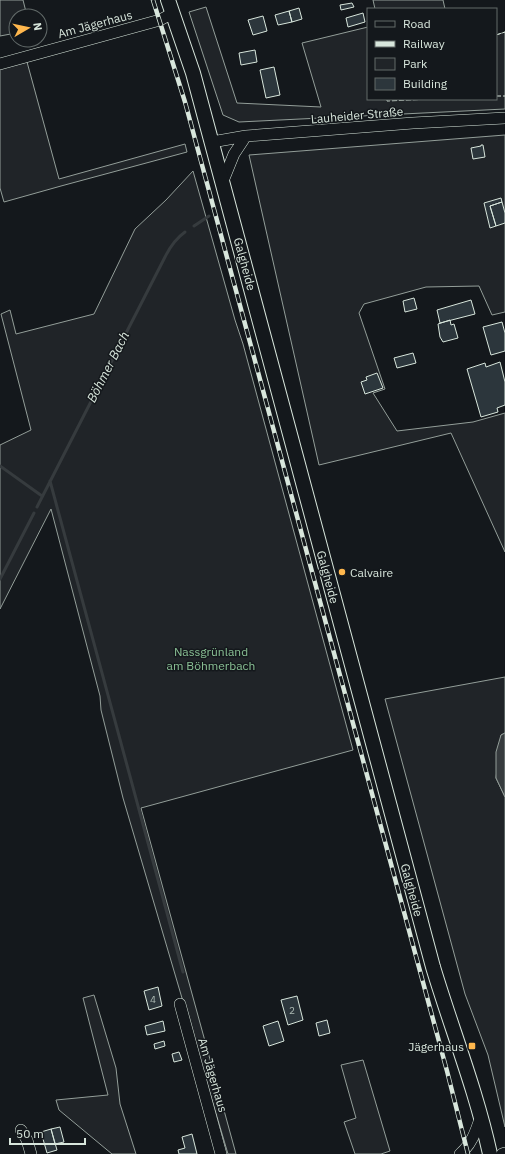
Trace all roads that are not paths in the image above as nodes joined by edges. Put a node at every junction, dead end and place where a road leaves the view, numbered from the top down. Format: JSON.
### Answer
{"nodes":[{"id":1,"x":168,"y":0,"type":"edge"},
{"id":2,"x":173,"y":14,"type":"junction"},
{"id":3,"x":0,"y":64,"type":"edge"},
{"id":4,"x":505,"y":118,"type":"edge"},
{"id":5,"x":246,"y":136,"type":"junction"},
{"id":6,"x":212,"y":142,"type":"junction"},
{"id":7,"x":223,"y":181,"type":"junction"},
{"id":8,"x":180,"y":1004,"type":"dead end"},
{"id":9,"x":481,"y":1116,"type":"junction"},
{"id":10,"x":21,"y":1130,"type":"dead end"},
{"id":11,"x":505,"y":1153,"type":"edge"},
{"id":12,"x":31,"y":1154,"type":"edge"},
{"id":13,"x":221,"y":1154,"type":"edge"},
{"id":14,"x":460,"y":1154,"type":"edge"},
{"id":15,"x":490,"y":1154,"type":"edge"},
{"id":16,"x":502,"y":1154,"type":"edge"}],
"edges":[{"from":1,"to":2,"type":"main road","name":"Galgheide"},
{"from":2,"to":3,"type":"street","name":"Am Jägerhaus"},
{"from":2,"to":6,"type":"main road","name":"Galgheide"},
{"from":4,"to":5,"type":"street","name":"Lauheider Straße"},
{"from":5,"to":6,"type":"street","name":"Lauheider Straße"},
{"from":5,"to":7,"type":"street"},
{"from":6,"to":7,"type":"main road","name":"Galgheide"},
{"from":7,"to":9,"type":"main road","name":"Galgheide"},
{"from":8,"to":13,"type":"street","name":"Am Jägerhaus"},
{"from":9,"to":14,"type":"street"},
{"from":9,"to":15,"type":"main road","name":"Galgheide"},
{"from":10,"to":12,"type":"street"},
{"from":11,"to":16,"type":"street"}]}
